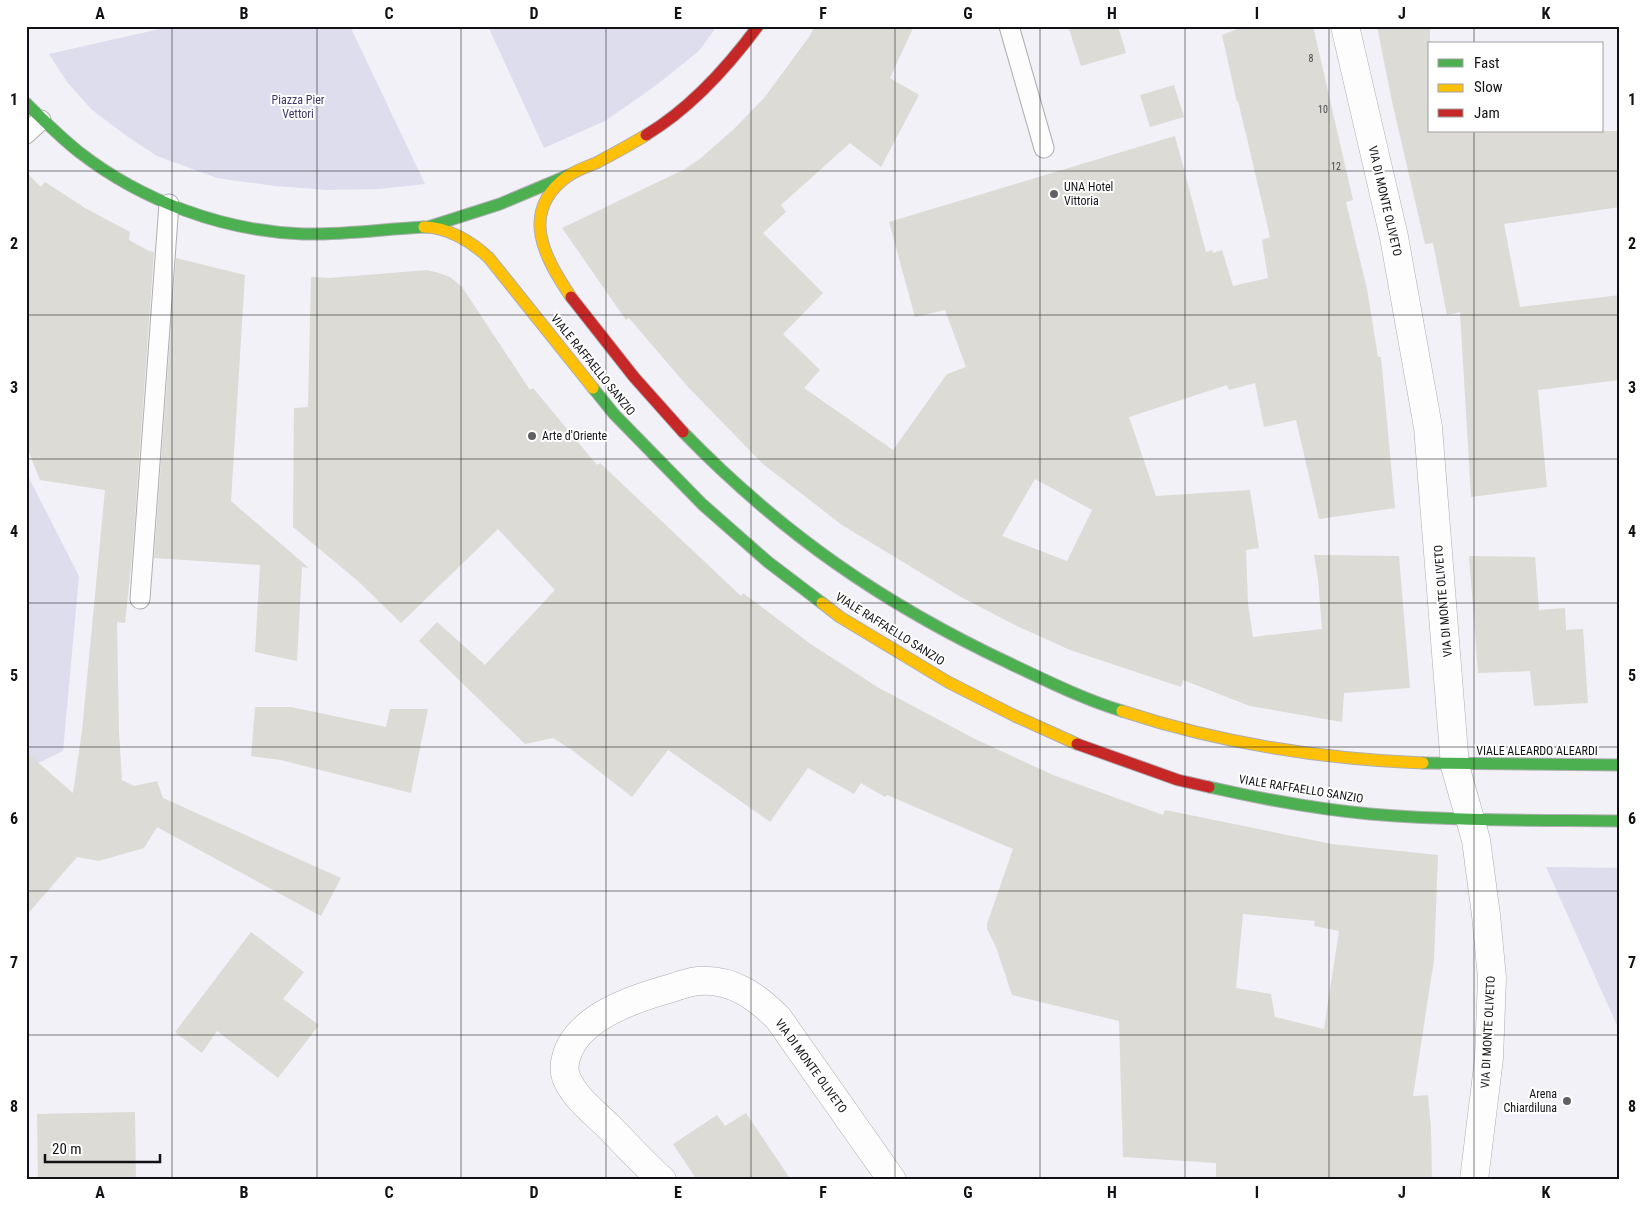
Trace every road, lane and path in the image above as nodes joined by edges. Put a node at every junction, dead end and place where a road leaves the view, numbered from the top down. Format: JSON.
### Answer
{"nodes":[{"id":1,"x":758,"y":26,"type":"edge"},
{"id":2,"x":1009,"y":26,"type":"edge"},
{"id":3,"x":1345,"y":26,"type":"edge"},
{"id":4,"x":26,"y":103,"type":"edge"},
{"id":5,"x":41,"y":120,"type":"junction"},
{"id":6,"x":26,"y":134,"type":"edge"},
{"id":7,"x":1044,"y":148,"type":"dead end"},
{"id":8,"x":569,"y":175,"type":"junction"},
{"id":9,"x":169,"y":204,"type":"junction"},
{"id":10,"x":428,"y":227,"type":"junction"},
{"id":11,"x":140,"y":599,"type":"dead end"},
{"id":12,"x":1620,"y":765,"type":"edge"},
{"id":13,"x":1455,"y":766,"type":"junction"},
{"id":14,"x":1470,"y":820,"type":"junction"},
{"id":15,"x":1620,"y":821,"type":"edge"},
{"id":16,"x":662,"y":1180,"type":"edge"},
{"id":17,"x":892,"y":1180,"type":"edge"},
{"id":18,"x":1474,"y":1180,"type":"edge"}],
"edges":[{"from":1,"to":8,"type":"main road"},
{"from":2,"to":7,"type":"lane"},
{"from":3,"to":13,"type":"street","name":"VIA DI MONTE OLIVETO"},
{"from":4,"to":5,"type":"main road"},
{"from":5,"to":6,"type":"lane"},
{"from":5,"to":9,"type":"main road"},
{"from":8,"to":10,"type":"main road"},
{"from":8,"to":13,"type":"main road","name":"VIALE RAFFAELLO SANZIO"},
{"from":9,"to":10,"type":"main road"},
{"from":9,"to":11,"type":"lane"},
{"from":10,"to":14,"type":"main road","name":"VIALE RAFFAELLO SANZIO"},
{"from":12,"to":13,"type":"main road","name":"VIALE ALEARDO ALEARDI"},
{"from":13,"to":14,"type":"street","name":"VIA DI MONTE OLIVETO"},
{"from":14,"to":15,"type":"main road"},
{"from":14,"to":18,"type":"street","name":"VIA DI MONTE OLIVETO"},
{"from":16,"to":17,"type":"street","name":"VIA DI MONTE OLIVETO"}]}
